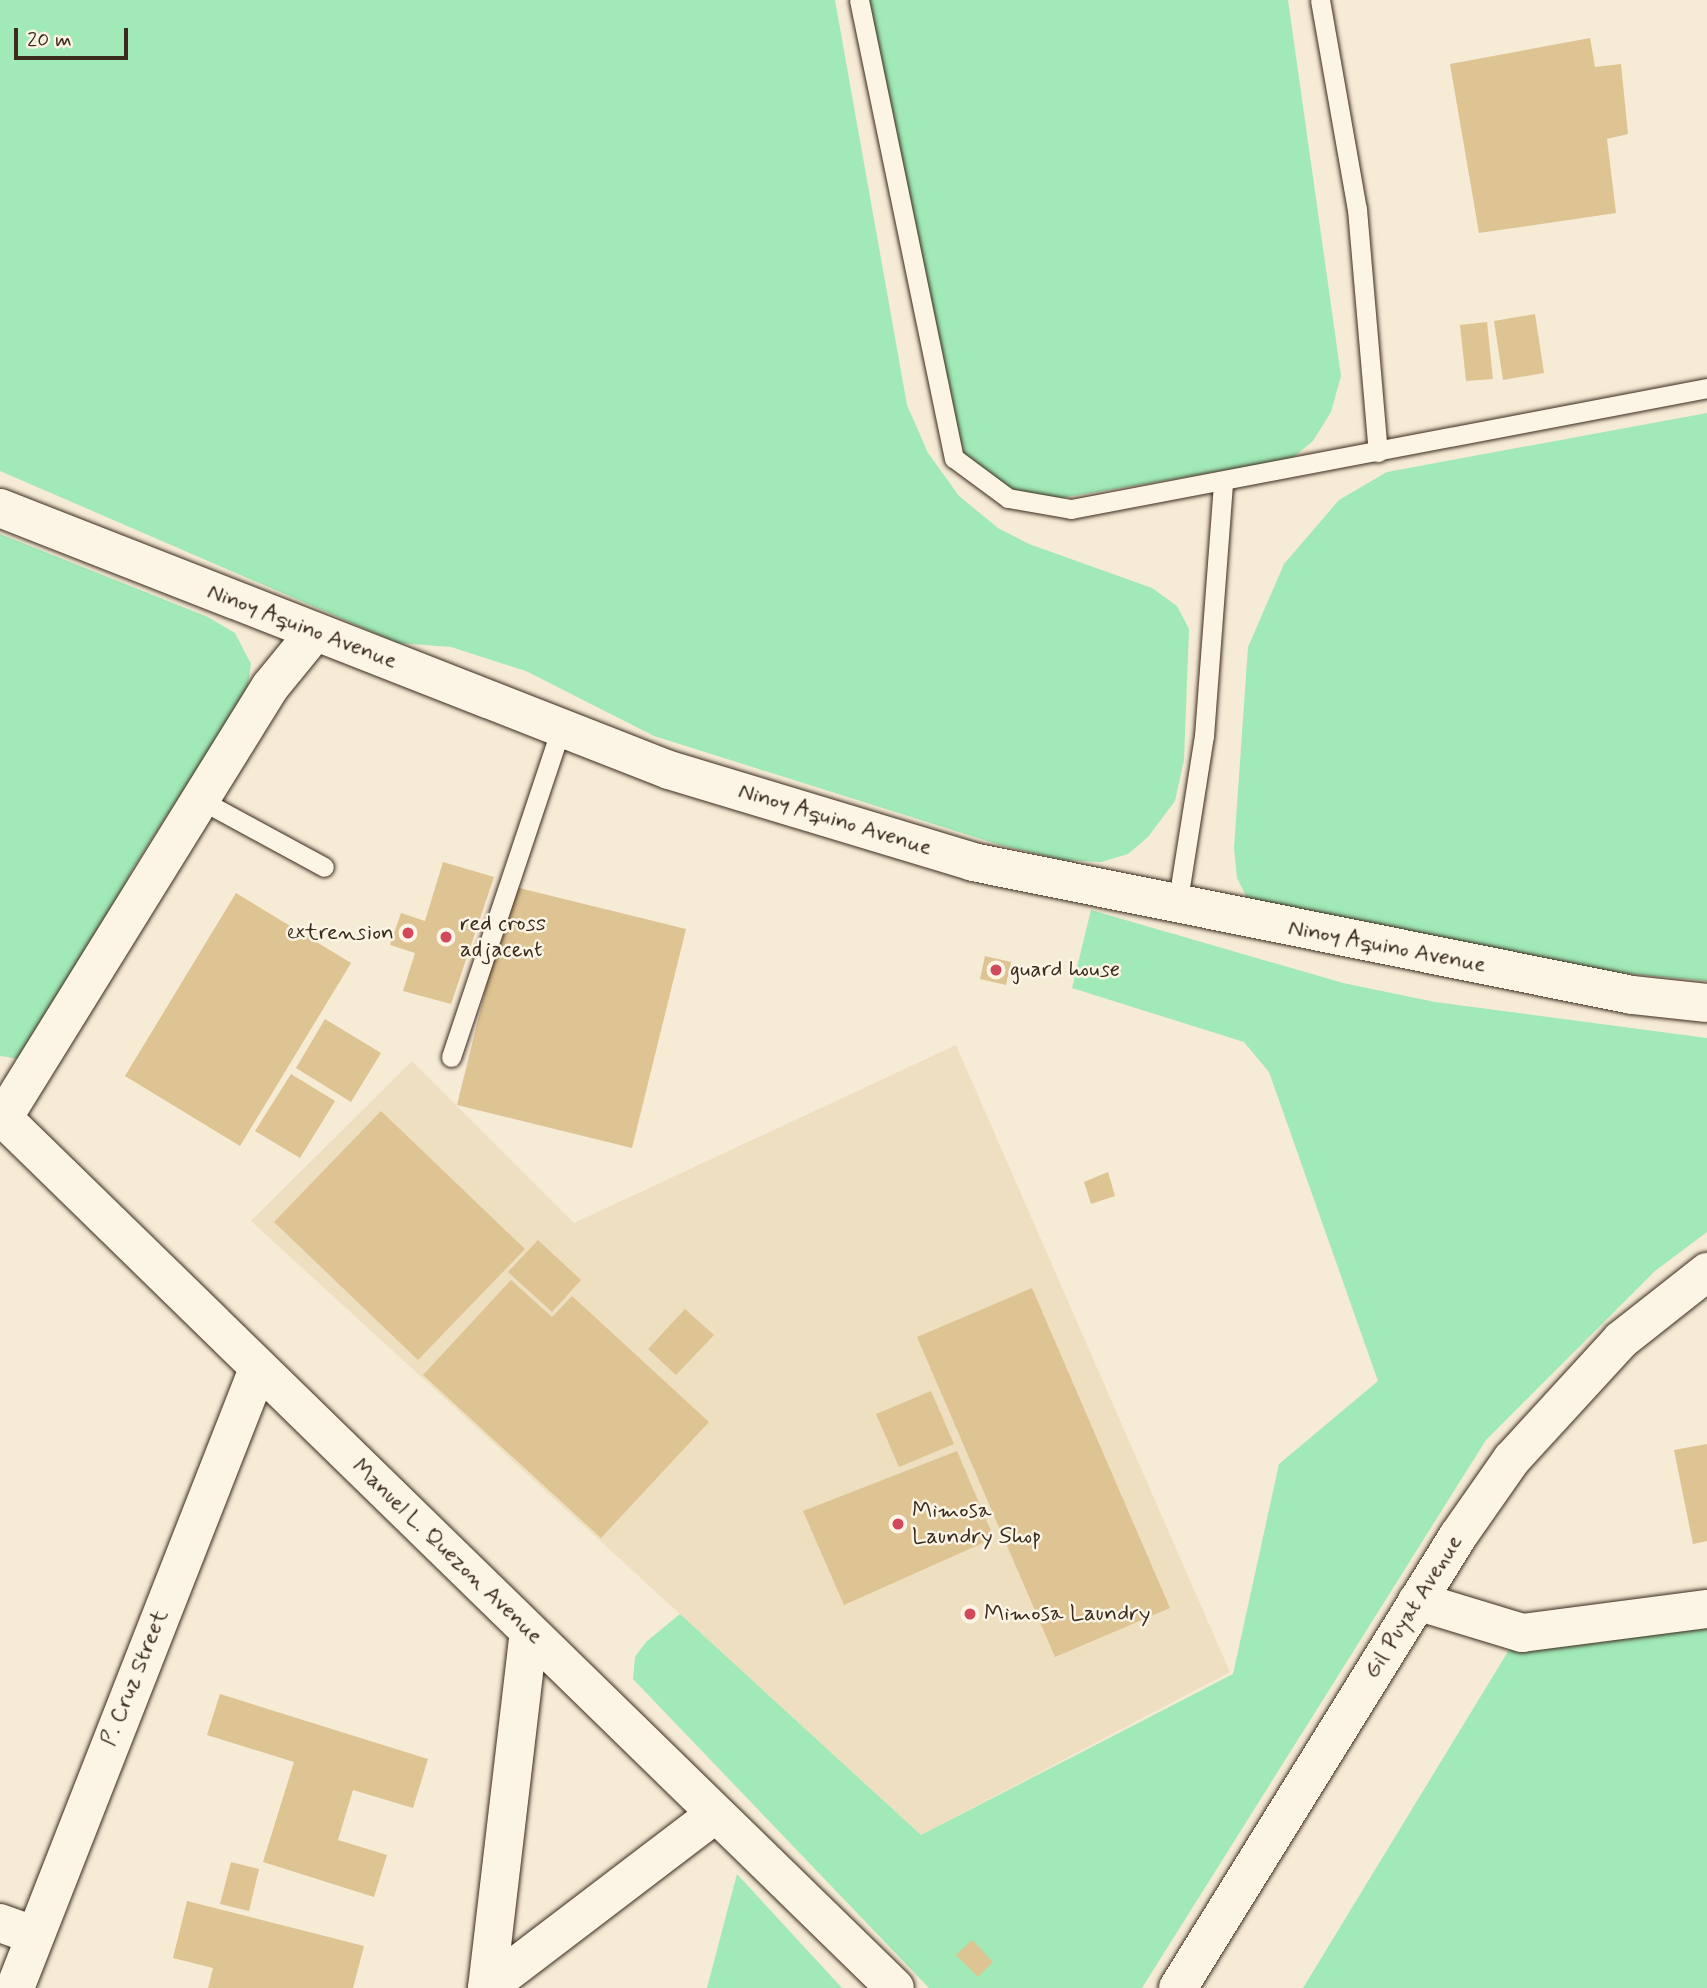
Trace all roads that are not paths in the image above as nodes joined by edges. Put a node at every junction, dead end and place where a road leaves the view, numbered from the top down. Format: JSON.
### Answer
{"nodes":[{"id":1,"x":859,"y":0,"type":"edge"},
{"id":2,"x":1320,"y":0,"type":"edge"},
{"id":3,"x":1707,"y":388,"type":"edge"},
{"id":4,"x":1378,"y":452,"type":"junction"},
{"id":5,"x":1223,"y":482,"type":"junction"},
{"id":6,"x":0,"y":508,"type":"edge"},
{"id":7,"x":315,"y":632,"type":"junction"},
{"id":8,"x":561,"y":728,"type":"junction"},
{"id":9,"x":199,"y":799,"type":"junction"},
{"id":10,"x":324,"y":867,"type":"dead end"},
{"id":11,"x":1177,"y":906,"type":"junction"},
{"id":12,"x":1707,"y":1003,"type":"edge"},
{"id":13,"x":451,"y":1057,"type":"dead end"},
{"id":14,"x":2,"y":1116,"type":"edge"},
{"id":15,"x":1707,"y":1272,"type":"edge"},
{"id":16,"x":258,"y":1369,"type":"junction"},
{"id":17,"x":1417,"y":1601,"type":"junction"},
{"id":18,"x":1707,"y":1609,"type":"edge"},
{"id":19,"x":529,"y":1632,"type":"junction"},
{"id":20,"x":714,"y":1815,"type":"junction"},
{"id":21,"x":16,"y":1929,"type":"edge"},
{"id":22,"x":15,"y":1988,"type":"edge"},
{"id":23,"x":487,"y":1988,"type":"edge"},
{"id":24,"x":895,"y":1988,"type":"edge"},
{"id":25,"x":1178,"y":1988,"type":"edge"}],
"edges":[{"from":1,"to":5,"type":"lane"},
{"from":2,"to":4,"type":"lane"},
{"from":3,"to":4,"type":"lane"},
{"from":4,"to":5,"type":"lane"},
{"from":5,"to":11,"type":"lane"},
{"from":6,"to":7,"type":"street","name":"Ninoy Aquino Avenue"},
{"from":7,"to":8,"type":"street","name":"Ninoy Aquino Avenue"},
{"from":7,"to":9,"type":"street"},
{"from":8,"to":11,"type":"street","name":"Ninoy Aquino Avenue"},
{"from":8,"to":13,"type":"lane"},
{"from":9,"to":10,"type":"lane"},
{"from":9,"to":14,"type":"street"},
{"from":11,"to":12,"type":"street","name":"Ninoy Aquino Avenue"},
{"from":14,"to":16,"type":"street","name":"Manuel L. Quezon Avenue"},
{"from":15,"to":17,"type":"street","name":"Gil Puyat Avenue"},
{"from":16,"to":19,"type":"street","name":"Manuel L. Quezon Avenue"},
{"from":16,"to":21,"type":"street","name":"P. Cruz Street"},
{"from":17,"to":18,"type":"street"},
{"from":17,"to":25,"type":"street","name":"Gil Puyat Avenue"},
{"from":19,"to":20,"type":"street","name":"Manuel L. Quezon Avenue"},
{"from":19,"to":23,"type":"street"},
{"from":20,"to":23,"type":"street"},
{"from":20,"to":24,"type":"street","name":"Manuel L. Quezon Avenue"},
{"from":21,"to":22,"type":"street","name":"P. Cruz Street"}]}
